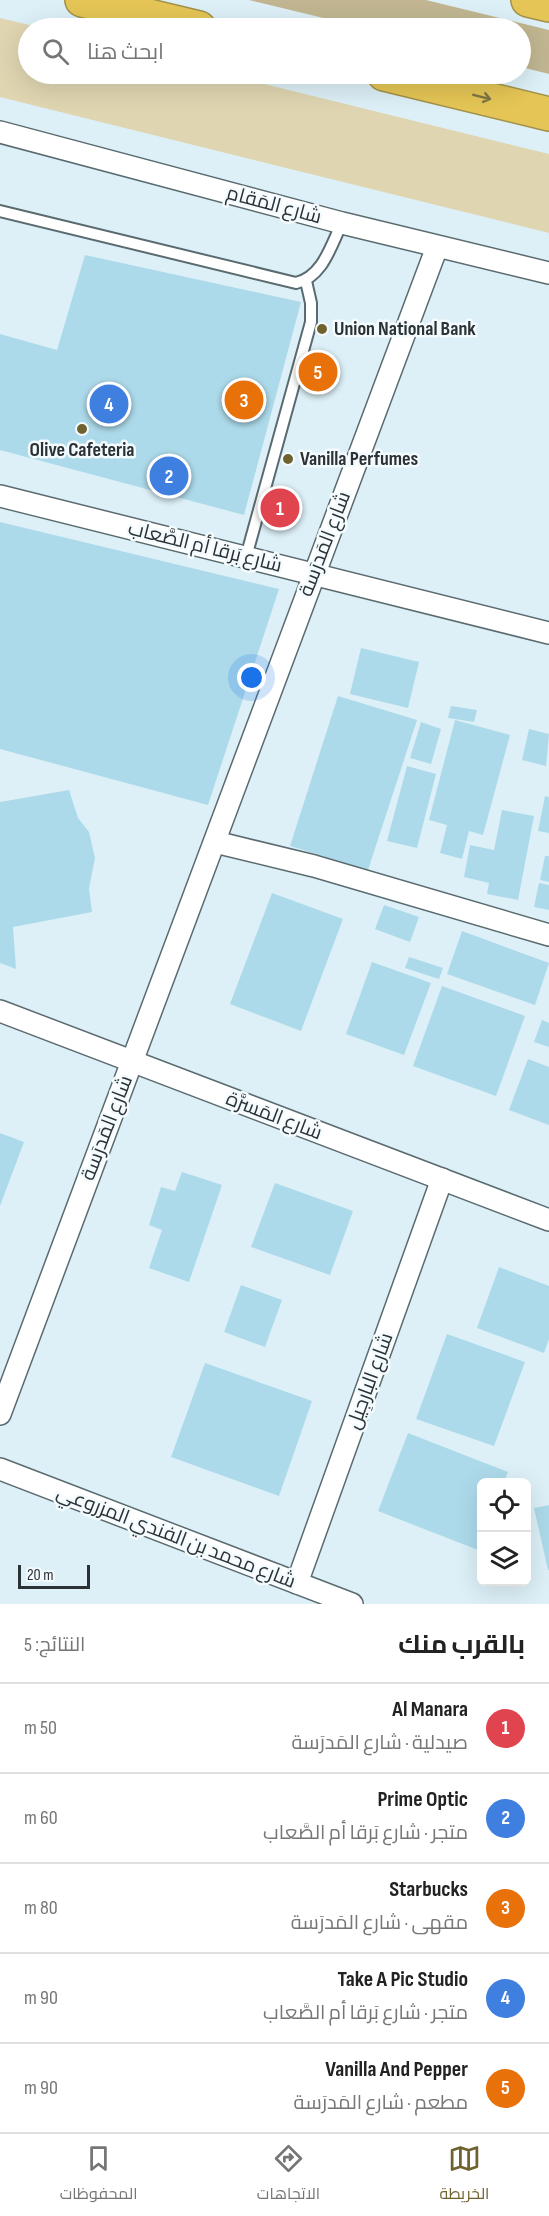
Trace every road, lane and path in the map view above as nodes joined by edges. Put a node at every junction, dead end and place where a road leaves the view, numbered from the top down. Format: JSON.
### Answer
{"nodes":[{"id":1,"x":82,"y":0,"type":"edge"},
{"id":2,"x":528,"y":0,"type":"edge"},
{"id":3,"x":549,"y":5,"type":"edge"},
{"id":4,"x":157,"y":18,"type":"edge"},
{"id":5,"x":425,"y":84,"type":"edge"},
{"id":6,"x":549,"y":114,"type":"edge"},
{"id":7,"x":0,"y":132,"type":"edge"},
{"id":8,"x":0,"y":211,"type":"edge"},
{"id":9,"x":342,"y":222,"type":"junction"},
{"id":10,"x":437,"y":247,"type":"junction"},
{"id":11,"x":549,"y":273,"type":"edge"},
{"id":12,"x":306,"y":280,"type":"junction"},
{"id":13,"x":0,"y":496,"type":"edge"},
{"id":14,"x":246,"y":557,"type":"junction"},
{"id":15,"x":314,"y":574,"type":"junction"},
{"id":16,"x":549,"y":633,"type":"edge"},
{"id":17,"x":215,"y":842,"type":"junction"},
{"id":18,"x":549,"y":935,"type":"edge"},
{"id":19,"x":0,"y":1011,"type":"edge"},
{"id":20,"x":132,"y":1062,"type":"junction"},
{"id":21,"x":442,"y":1179,"type":"junction"},
{"id":22,"x":549,"y":1220,"type":"edge"},
{"id":23,"x":0,"y":1414,"type":"edge"},
{"id":24,"x":0,"y":1469,"type":"edge"},
{"id":25,"x":297,"y":1583,"type":"junction"},
{"id":26,"x":352,"y":1604,"type":"edge"}],
"edges":[{"from":1,"to":4,"type":"highway"},
{"from":2,"to":3,"type":"highway"},
{"from":5,"to":6,"type":"highway","one_way":true},
{"from":7,"to":9,"type":"street","name":"شارع المَقام"},
{"from":8,"to":12,"type":"lane"},
{"from":9,"to":10,"type":"street","name":"شارع المَقام"},
{"from":9,"to":12,"type":"lane"},
{"from":10,"to":11,"type":"street","name":"شارع المَقام"},
{"from":10,"to":15,"type":"street","name":"شارع المَدرَسة"},
{"from":12,"to":14,"type":"lane"},
{"from":13,"to":14,"type":"street","name":"شارع بَرقا أم الصَّعاب"},
{"from":14,"to":15,"type":"street","name":"شارع بَرقا أم الصَّعاب"},
{"from":15,"to":16,"type":"street","name":"شارع بَرقا أم الصَّعاب"},
{"from":15,"to":17,"type":"street","name":"شارع المَدرَسة"},
{"from":17,"to":18,"type":"street"},
{"from":17,"to":20,"type":"street","name":"شارع المَدرَسة"},
{"from":19,"to":20,"type":"street","name":"شارع المَسرَّة"},
{"from":20,"to":21,"type":"street","name":"شارع المَسرَّة"},
{"from":20,"to":23,"type":"street","name":"شارع المَدرَسة"},
{"from":21,"to":22,"type":"street","name":"شارع المَسرَّة"},
{"from":21,"to":25,"type":"street","name":"شارع البارجِيل"},
{"from":24,"to":25,"type":"street","name":"شارع محمد بن الفندي المزروعي"},
{"from":25,"to":26,"type":"street","name":"شارع محمد بن الفندي المزروعي"}]}
